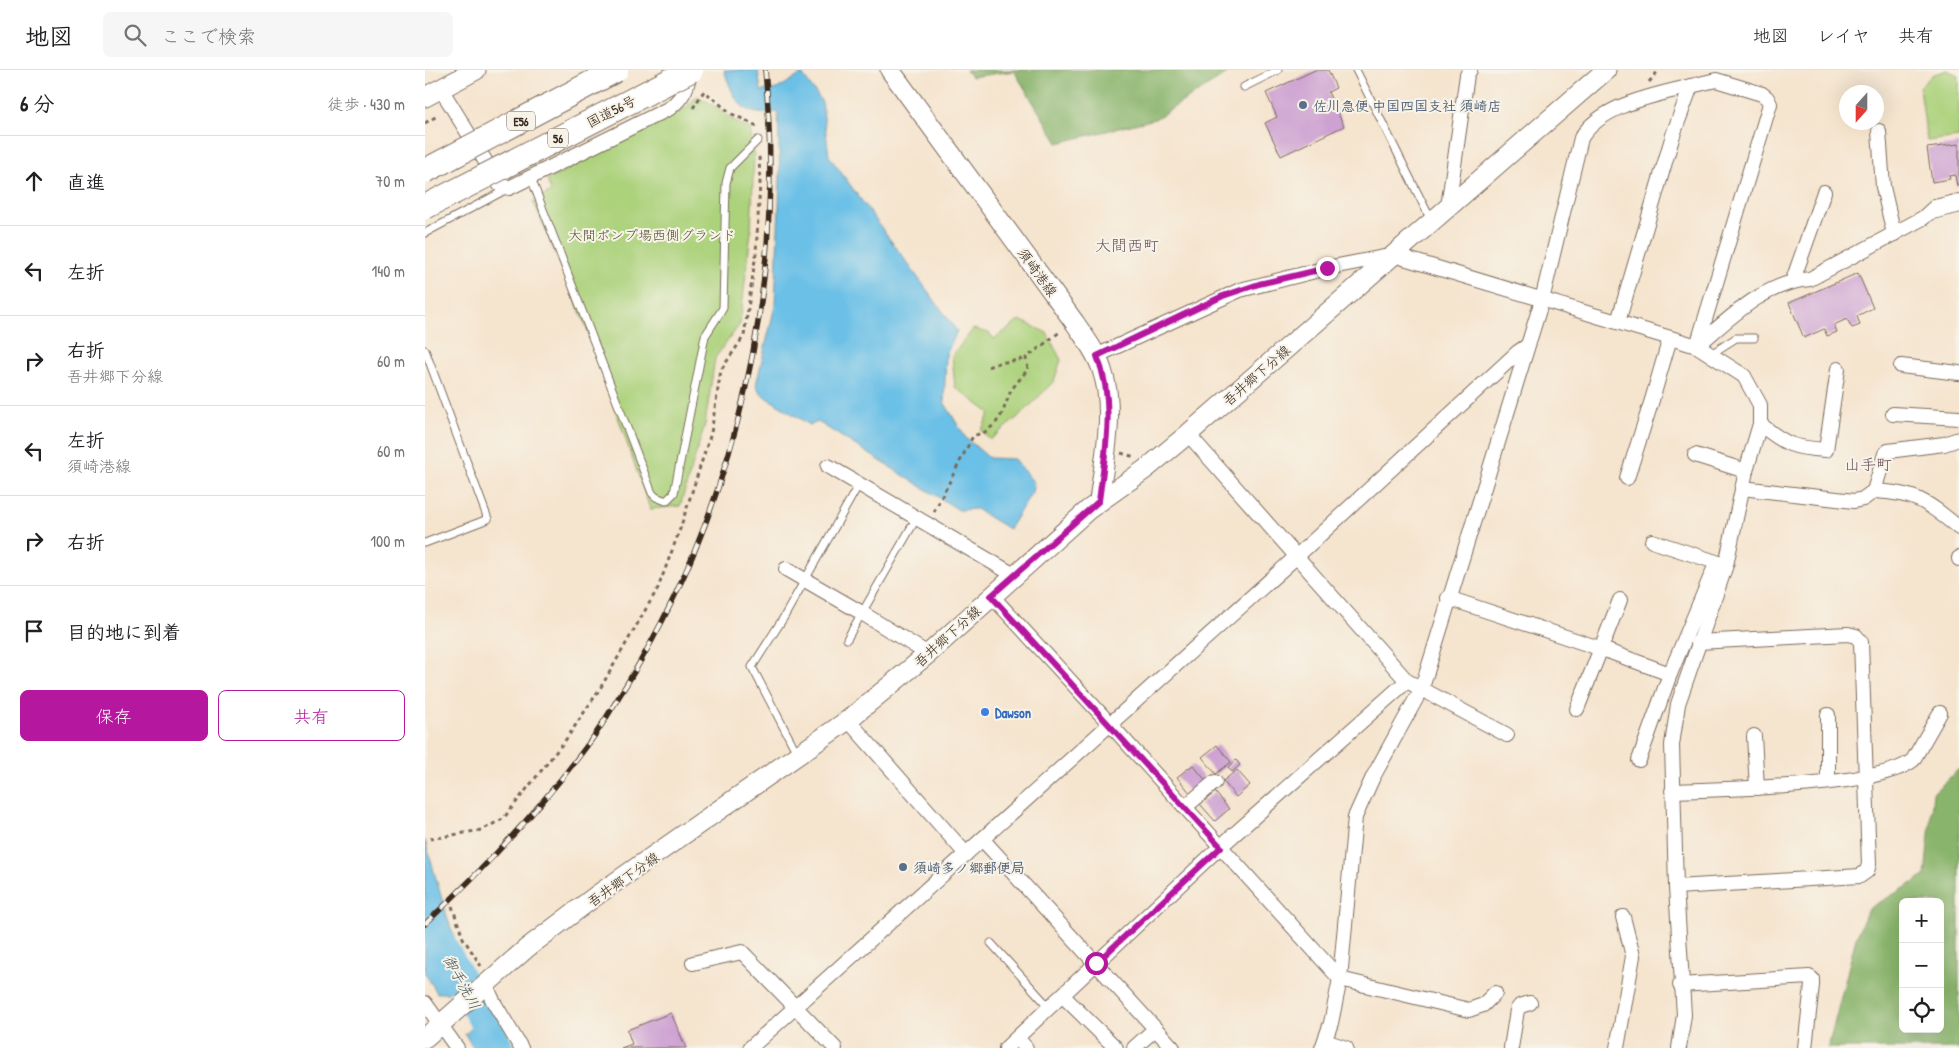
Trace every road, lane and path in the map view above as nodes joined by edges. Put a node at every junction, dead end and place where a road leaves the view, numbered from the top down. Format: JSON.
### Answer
{"nodes":[{"id":1,"x":476,"y":70,"type":"edge"},
{"id":2,"x":616,"y":70,"type":"edge"},
{"id":3,"x":690,"y":70,"type":"edge"},
{"id":4,"x":890,"y":70,"type":"edge"},
{"id":5,"x":1278,"y":70,"type":"edge"},
{"id":6,"x":1356,"y":70,"type":"edge"},
{"id":7,"x":1470,"y":70,"type":"edge"},
{"id":8,"x":1597,"y":72,"type":"edge"},
{"id":9,"x":1691,"y":86,"type":"junction"},
{"id":10,"x":1244,"y":87,"type":"dead end"},
{"id":11,"x":433,"y":93,"type":"edge"},
{"id":12,"x":439,"y":115,"type":"dead end"},
{"id":13,"x":425,"y":123,"type":"edge"},
{"id":14,"x":1879,"y":131,"type":"dead end"},
{"id":15,"x":758,"y":140,"type":"dead end"},
{"id":16,"x":425,"y":171,"type":"edge"},
{"id":17,"x":531,"y":178,"type":"junction"},
{"id":18,"x":509,"y":188,"type":"junction"},
{"id":19,"x":1824,"y":192,"type":"dead end"},
{"id":20,"x":1959,"y":201,"type":"edge"},
{"id":21,"x":425,"y":207,"type":"edge"},
{"id":22,"x":1449,"y":207,"type":"junction"},
{"id":23,"x":1959,"y":209,"type":"edge"},
{"id":24,"x":1923,"y":218,"type":"junction"},
{"id":25,"x":1432,"y":222,"type":"junction"},
{"id":26,"x":425,"y":233,"type":"edge"},
{"id":27,"x":1893,"y":234,"type":"junction"},
{"id":28,"x":1395,"y":255,"type":"junction"},
{"id":29,"x":1793,"y":280,"type":"junction"},
{"id":30,"x":1542,"y":300,"type":"junction"},
{"id":31,"x":1618,"y":322,"type":"junction"},
{"id":32,"x":1075,"y":323,"type":"junction"},
{"id":33,"x":1670,"y":338,"type":"junction"},
{"id":34,"x":1754,"y":338,"type":"dead end"},
{"id":35,"x":1527,"y":346,"type":"junction"},
{"id":36,"x":1697,"y":346,"type":"junction"},
{"id":37,"x":425,"y":350,"type":"edge"},
{"id":38,"x":1711,"y":354,"type":"junction"},
{"id":39,"x":1097,"y":356,"type":"junction"},
{"id":40,"x":1026,"y":358,"type":"junction"},
{"id":41,"x":1901,"y":366,"type":"dead end"},
{"id":42,"x":987,"y":367,"type":"dead end"},
{"id":43,"x":1838,"y":369,"type":"dead end"},
{"id":44,"x":1959,"y":373,"type":"edge"},
{"id":45,"x":1893,"y":414,"type":"dead end"},
{"id":46,"x":1959,"y":418,"type":"edge"},
{"id":47,"x":1761,"y":424,"type":"junction"},
{"id":48,"x":1188,"y":434,"type":"junction"},
{"id":49,"x":1959,"y":439,"type":"edge"},
{"id":50,"x":1113,"y":453,"type":"dead end"},
{"id":51,"x":1695,"y":455,"type":"dead end"},
{"id":52,"x":1138,"y":459,"type":"dead end"},
{"id":53,"x":828,"y":466,"type":"dead end"},
{"id":54,"x":1745,"y":471,"type":"junction"},
{"id":55,"x":1627,"y":478,"type":"dead end"},
{"id":56,"x":859,"y":484,"type":"junction"},
{"id":57,"x":1742,"y":488,"type":"junction"},
{"id":58,"x":1874,"y":491,"type":"junction"},
{"id":59,"x":1099,"y":501,"type":"junction"},
{"id":60,"x":930,"y":518,"type":"dead end"},
{"id":61,"x":916,"y":519,"type":"junction"},
{"id":62,"x":1959,"y":528,"type":"edge"},
{"id":63,"x":1652,"y":541,"type":"dead end"},
{"id":64,"x":425,"y":542,"type":"edge"},
{"id":65,"x":1297,"y":556,"type":"junction"},
{"id":66,"x":1721,"y":564,"type":"junction"},
{"id":67,"x":786,"y":569,"type":"dead end"},
{"id":68,"x":1014,"y":575,"type":"junction"},
{"id":69,"x":804,"y":578,"type":"junction"},
{"id":70,"x":991,"y":596,"type":"junction"},
{"id":71,"x":1448,"y":598,"type":"junction"},
{"id":72,"x":1620,"y":600,"type":"dead end"},
{"id":73,"x":862,"y":612,"type":"junction"},
{"id":74,"x":847,"y":639,"type":"dead end"},
{"id":75,"x":1699,"y":642,"type":"junction"},
{"id":76,"x":1602,"y":648,"type":"junction"},
{"id":77,"x":928,"y":654,"type":"junction"},
{"id":78,"x":1669,"y":674,"type":"junction"},
{"id":79,"x":1407,"y":682,"type":"junction"},
{"id":80,"x":1421,"y":688,"type":"junction"},
{"id":81,"x":1577,"y":709,"type":"dead end"},
{"id":82,"x":1940,"y":713,"type":"dead end"},
{"id":83,"x":1828,"y":715,"type":"dead end"},
{"id":84,"x":848,"y":720,"type":"junction"},
{"id":85,"x":1109,"y":723,"type":"junction"},
{"id":86,"x":1507,"y":735,"type":"dead end"},
{"id":87,"x":1754,"y":736,"type":"dead end"},
{"id":88,"x":798,"y":756,"type":"junction"},
{"id":89,"x":1639,"y":760,"type":"dead end"},
{"id":90,"x":1867,"y":777,"type":"junction"},
{"id":91,"x":1215,"y":782,"type":"dead end"},
{"id":92,"x":1829,"y":782,"type":"junction"},
{"id":93,"x":1757,"y":788,"type":"junction"},
{"id":94,"x":1672,"y":791,"type":"junction"},
{"id":95,"x":1185,"y":807,"type":"junction"},
{"id":96,"x":983,"y":840,"type":"junction"},
{"id":97,"x":1221,"y":847,"type":"junction"},
{"id":98,"x":966,"y":854,"type":"junction"},
{"id":99,"x":1675,"y":886,"type":"junction"},
{"id":100,"x":452,"y":906,"type":"dead end"},
{"id":101,"x":1623,"y":917,"type":"dead end"},
{"id":102,"x":991,"y":943,"type":"dead end"},
{"id":103,"x":693,"y":963,"type":"dead end"},
{"id":104,"x":1096,"y":963,"type":"junction"},
{"id":105,"x":1340,"y":979,"type":"junction"},
{"id":106,"x":483,"y":982,"type":"junction"},
{"id":107,"x":1680,"y":985,"type":"junction"},
{"id":108,"x":1495,"y":993,"type":"dead end"},
{"id":109,"x":1063,"y":996,"type":"junction"},
{"id":110,"x":425,"y":1003,"type":"edge"},
{"id":111,"x":1530,"y":1003,"type":"dead end"},
{"id":112,"x":796,"y":1006,"type":"junction"},
{"id":113,"x":1049,"y":1008,"type":"junction"},
{"id":114,"x":445,"y":1022,"type":"junction"},
{"id":115,"x":1155,"y":1030,"type":"junction"},
{"id":116,"x":425,"y":1038,"type":"edge"},
{"id":117,"x":1022,"y":1043,"type":"edge"},
{"id":118,"x":1323,"y":1044,"type":"edge"},
{"id":119,"x":457,"y":1048,"type":"edge"},
{"id":120,"x":521,"y":1048,"type":"edge"},
{"id":121,"x":750,"y":1048,"type":"edge"},
{"id":122,"x":835,"y":1048,"type":"edge"},
{"id":123,"x":1006,"y":1048,"type":"edge"},
{"id":124,"x":1116,"y":1048,"type":"edge"},
{"id":125,"x":1134,"y":1048,"type":"edge"},
{"id":126,"x":1173,"y":1048,"type":"edge"},
{"id":127,"x":1346,"y":1048,"type":"edge"},
{"id":128,"x":1511,"y":1048,"type":"edge"},
{"id":129,"x":1617,"y":1048,"type":"edge"},
{"id":130,"x":1679,"y":1048,"type":"edge"},
{"id":131,"x":1805,"y":1048,"type":"edge"}],
"edges":[{"from":1,"to":11,"type":"main road"},
{"from":2,"to":16,"type":"highway","number":"E56","bridge":true},
{"from":3,"to":17,"type":"street"},
{"from":3,"to":21,"type":"highway","name":"国道56号","number":"56","bridge":true},
{"from":4,"to":32,"type":"main road","name":"須崎港線"},
{"from":5,"to":10,"type":"lane"},
{"from":6,"to":25,"type":"lane"},
{"from":7,"to":22,"type":"street"},
{"from":8,"to":22,"type":"main road","name":"吾井郷下分線"},
{"from":9,"to":30,"type":"street"},
{"from":9,"to":31,"type":"street"},
{"from":9,"to":36,"type":"street"},
{"from":11,"to":18,"type":"street"},
{"from":12,"to":13,"type":"path"},
{"from":14,"to":27,"type":"street"},
{"from":15,"to":17,"type":"lane"},
{"from":17,"to":18,"type":"street"},
{"from":18,"to":26,"type":"lane"},
{"from":19,"to":29,"type":"street"},
{"from":20,"to":24,"type":"street"},
{"from":22,"to":25,"type":"main road","name":"吾井郷下分線"},
{"from":23,"to":24,"type":"lane"},
{"from":24,"to":27,"type":"street"},
{"from":25,"to":28,"type":"main road","name":"吾井郷下分線"},
{"from":27,"to":29,"type":"street"},
{"from":28,"to":30,"type":"street"},
{"from":28,"to":39,"type":"street"},
{"from":28,"to":48,"type":"main road","name":"吾井郷下分線"},
{"from":29,"to":36,"type":"street"},
{"from":30,"to":31,"type":"street"},
{"from":30,"to":35,"type":"street"},
{"from":31,"to":33,"type":"street"},
{"from":32,"to":39,"type":"main road","name":"須崎港線"},
{"from":32,"to":40,"type":"path"},
{"from":33,"to":36,"type":"street"},
{"from":33,"to":55,"type":"street"},
{"from":34,"to":38,"type":"lane"},
{"from":35,"to":65,"type":"street"},
{"from":35,"to":71,"type":"street"},
{"from":36,"to":38,"type":"street"},
{"from":37,"to":64,"type":"lane"},
{"from":38,"to":47,"type":"street"},
{"from":39,"to":59,"type":"main road","name":"須崎港線"},
{"from":40,"to":42,"type":"path"},
{"from":40,"to":60,"type":"path"},
{"from":41,"to":44,"type":"street"},
{"from":43,"to":47,"type":"street"},
{"from":45,"to":46,"type":"street"},
{"from":47,"to":54,"type":"street"},
{"from":48,"to":59,"type":"main road","name":"吾井郷下分線"},
{"from":48,"to":65,"type":"street"},
{"from":49,"to":58,"type":"street"},
{"from":50,"to":52,"type":"path"},
{"from":51,"to":54,"type":"street"},
{"from":53,"to":56,"type":"street"},
{"from":54,"to":57,"type":"street"},
{"from":56,"to":61,"type":"street"},
{"from":56,"to":69,"type":"lane"},
{"from":57,"to":58,"type":"street"},
{"from":57,"to":66,"type":"street"},
{"from":58,"to":62,"type":"street"},
{"from":59,"to":68,"type":"main road","name":"吾井郷下分線"},
{"from":61,"to":68,"type":"street"},
{"from":61,"to":73,"type":"lane"},
{"from":63,"to":66,"type":"street"},
{"from":65,"to":79,"type":"street"},
{"from":65,"to":85,"type":"street"},
{"from":66,"to":75,"type":"street"},
{"from":66,"to":78,"type":"street"},
{"from":67,"to":69,"type":"street"},
{"from":68,"to":70,"type":"main road","name":"吾井郷下分線"},
{"from":69,"to":73,"type":"street"},
{"from":69,"to":88,"type":"lane"},
{"from":70,"to":77,"type":"main road","name":"吾井郷下分線"},
{"from":70,"to":85,"type":"street"},
{"from":71,"to":76,"type":"street"},
{"from":71,"to":80,"type":"street"},
{"from":72,"to":76,"type":"street"},
{"from":73,"to":74,"type":"lane"},
{"from":73,"to":77,"type":"street"},
{"from":75,"to":90,"type":"street"},
{"from":75,"to":94,"type":"street"},
{"from":76,"to":78,"type":"street"},
{"from":76,"to":81,"type":"street"},
{"from":77,"to":84,"type":"main road","name":"吾井郷下分線"},
{"from":78,"to":89,"type":"street"},
{"from":79,"to":80,"type":"street"},
{"from":79,"to":97,"type":"street"},
{"from":80,"to":86,"type":"street"},
{"from":80,"to":105,"type":"street"},
{"from":82,"to":90,"type":"street"},
{"from":83,"to":92,"type":"street"},
{"from":84,"to":88,"type":"main road","name":"吾井郷下分線"},
{"from":84,"to":98,"type":"street"},
{"from":85,"to":95,"type":"street"},
{"from":85,"to":96,"type":"street"},
{"from":87,"to":93,"type":"street"},
{"from":88,"to":106,"type":"main road","name":"吾井郷下分線"},
{"from":90,"to":92,"type":"street"},
{"from":90,"to":99,"type":"street"},
{"from":91,"to":95,"type":"street"},
{"from":92,"to":93,"type":"street"},
{"from":93,"to":94,"type":"street"},
{"from":94,"to":99,"type":"street"},
{"from":95,"to":97,"type":"street"},
{"from":96,"to":98,"type":"street"},
{"from":96,"to":104,"type":"street"},
{"from":97,"to":104,"type":"street"},
{"from":97,"to":105,"type":"street"},
{"from":98,"to":112,"type":"street"},
{"from":99,"to":107,"type":"street"},
{"from":100,"to":106,"type":"path"},
{"from":101,"to":129,"type":"street"},
{"from":102,"to":113,"type":"lane"},
{"from":103,"to":112,"type":"street"},
{"from":104,"to":109,"type":"street"},
{"from":104,"to":115,"type":"street"},
{"from":105,"to":108,"type":"street"},
{"from":105,"to":118,"type":"street"},
{"from":106,"to":114,"type":"main road","name":"吾井郷下分線"},
{"from":106,"to":120,"type":"street"},
{"from":107,"to":130,"type":"street"},
{"from":107,"to":131,"type":"street"},
{"from":109,"to":113,"type":"street"},
{"from":109,"to":124,"type":"street"},
{"from":110,"to":114,"type":"street"},
{"from":111,"to":128,"type":"street"},
{"from":112,"to":121,"type":"street"},
{"from":112,"to":122,"type":"street"},
{"from":113,"to":117,"type":"street"},
{"from":114,"to":116,"type":"main road","name":"吾井郷下分線"},
{"from":114,"to":119,"type":"street"},
{"from":115,"to":125,"type":"street"},
{"from":115,"to":126,"type":"street"},
{"from":117,"to":123,"type":"street"},
{"from":118,"to":127,"type":"street"}]}
